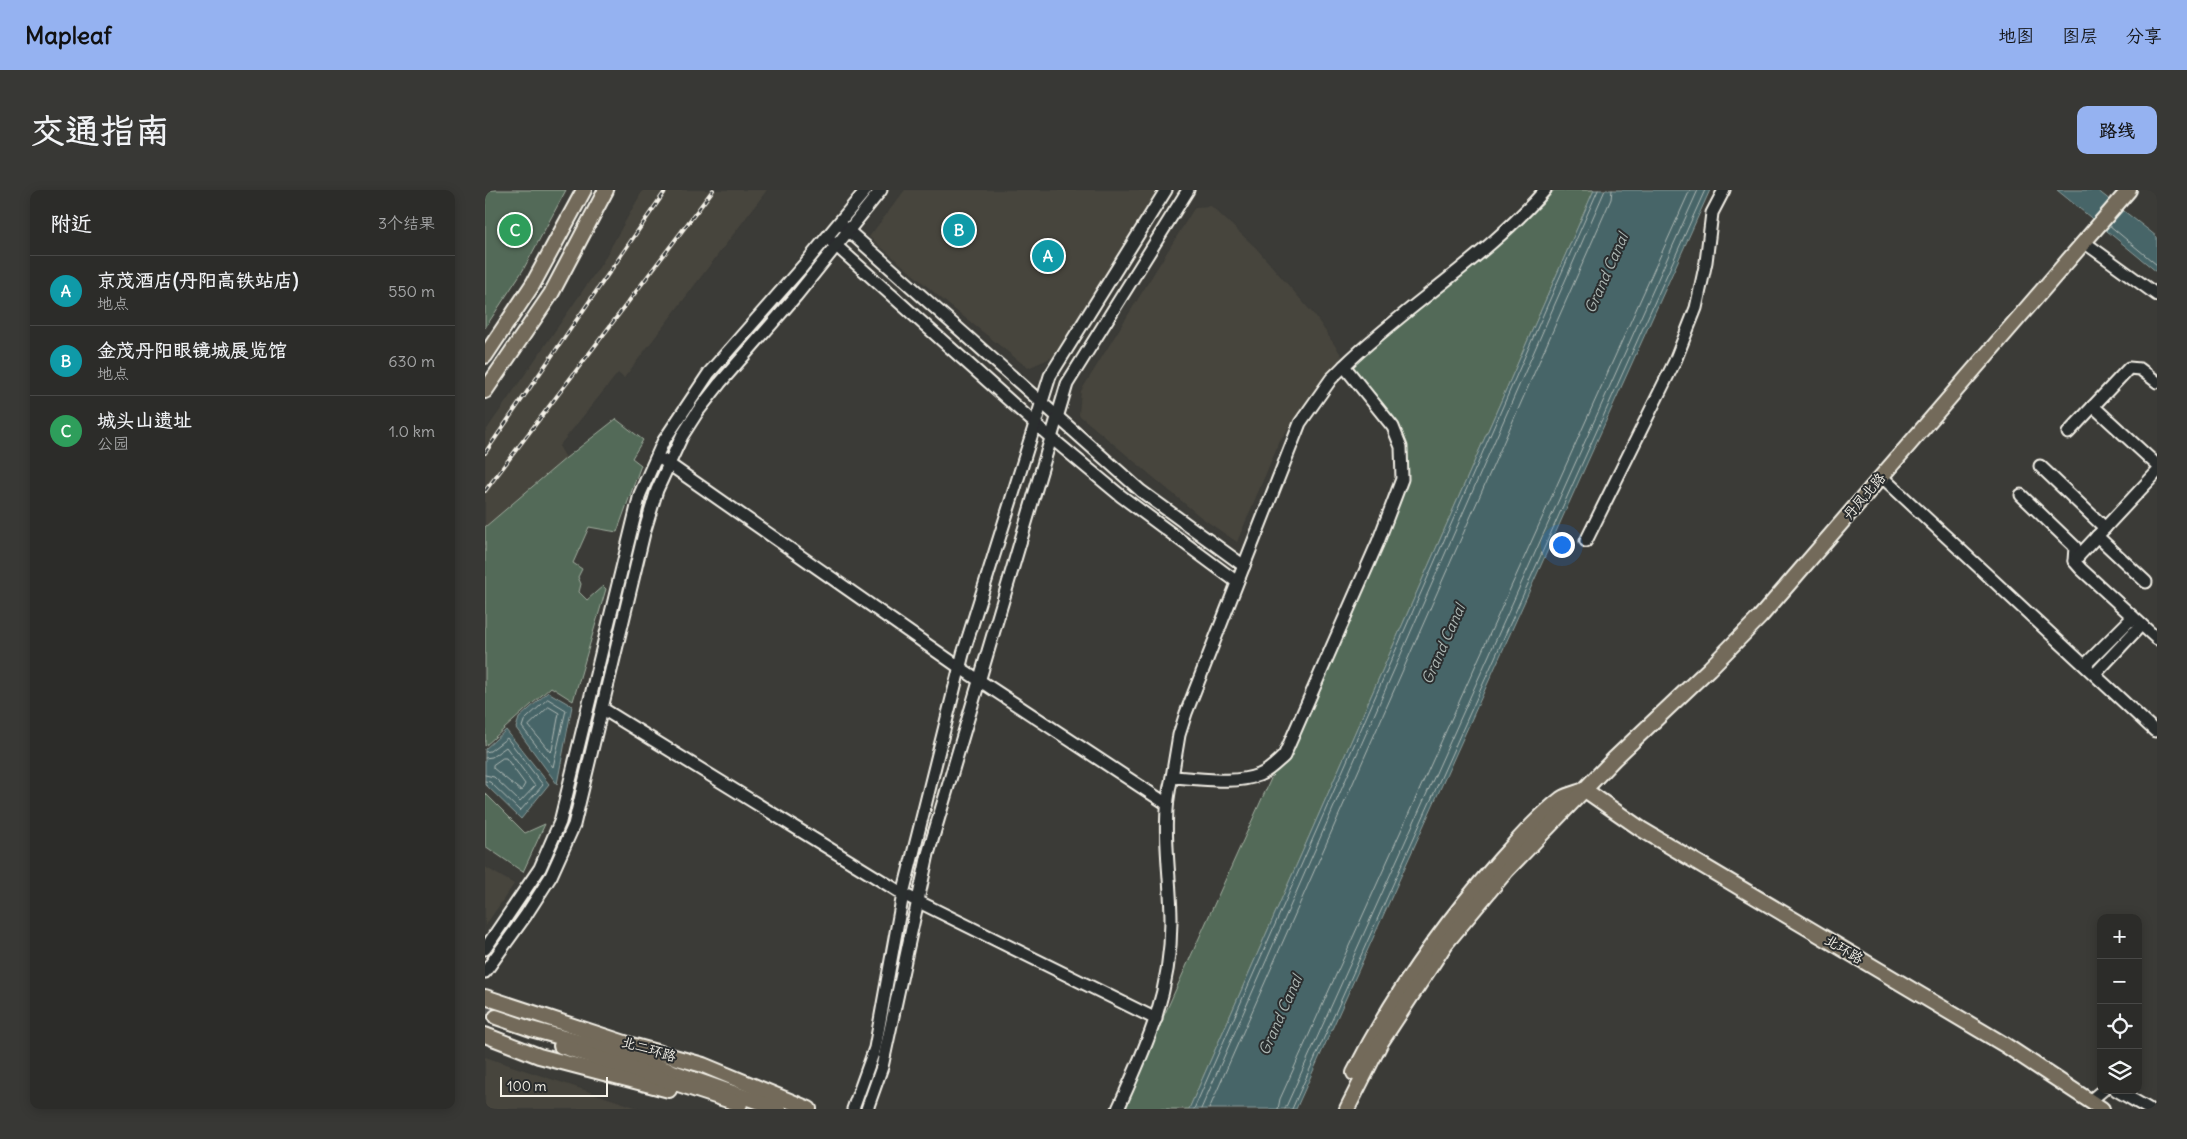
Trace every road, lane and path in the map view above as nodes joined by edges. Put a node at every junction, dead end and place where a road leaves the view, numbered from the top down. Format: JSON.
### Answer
{"nodes":[{"id":1,"x":584,"y":190,"type":"edge"},
{"id":2,"x":606,"y":190,"type":"edge"},
{"id":3,"x":866,"y":190,"type":"edge"},
{"id":4,"x":881,"y":190,"type":"edge"},
{"id":5,"x":1166,"y":190,"type":"edge"},
{"id":6,"x":1188,"y":190,"type":"edge"},
{"id":7,"x":1545,"y":190,"type":"edge"},
{"id":8,"x":1724,"y":190,"type":"edge"},
{"id":9,"x":2125,"y":195,"type":"edge"},
{"id":10,"x":839,"y":222,"type":"junction"},
{"id":11,"x":848,"y":231,"type":"junction"},
{"id":12,"x":827,"y":237,"type":"junction"},
{"id":13,"x":2084,"y":242,"type":"junction"},
{"id":14,"x":837,"y":246,"type":"junction"},
{"id":15,"x":2157,"y":295,"type":"edge"},
{"id":16,"x":485,"y":356,"type":"edge"},
{"id":17,"x":1344,"y":366,"type":"junction"},
{"id":18,"x":2157,"y":382,"type":"edge"},
{"id":19,"x":485,"y":391,"type":"edge"},
{"id":20,"x":1042,"y":404,"type":"junction"},
{"id":21,"x":2093,"y":406,"type":"junction"},
{"id":22,"x":1056,"y":416,"type":"junction"},
{"id":23,"x":1035,"y":424,"type":"junction"},
{"id":24,"x":2068,"y":434,"type":"dead end"},
{"id":25,"x":1049,"y":436,"type":"junction"},
{"id":26,"x":657,"y":457,"type":"junction"},
{"id":27,"x":669,"y":463,"type":"junction"},
{"id":28,"x":2157,"y":465,"type":"edge"},
{"id":29,"x":2040,"y":466,"type":"dead end"},
{"id":30,"x":2157,"y":473,"type":"edge"},
{"id":31,"x":1881,"y":476,"type":"junction"},
{"id":32,"x":2021,"y":495,"type":"dead end"},
{"id":33,"x":2101,"y":532,"type":"junction"},
{"id":34,"x":1586,"y":541,"type":"dead end"},
{"id":35,"x":2074,"y":561,"type":"junction"},
{"id":36,"x":1244,"y":566,"type":"junction"},
{"id":37,"x":1237,"y":582,"type":"junction"},
{"id":38,"x":2145,"y":582,"type":"dead end"},
{"id":39,"x":2137,"y":621,"type":"junction"},
{"id":40,"x":2157,"y":639,"type":"edge"},
{"id":41,"x":2085,"y":665,"type":"junction"},
{"id":42,"x":959,"y":667,"type":"junction"},
{"id":43,"x":2095,"y":674,"type":"junction"},
{"id":44,"x":979,"y":680,"type":"junction"},
{"id":45,"x":603,"y":709,"type":"junction"},
{"id":46,"x":2155,"y":731,"type":"dead end"},
{"id":47,"x":1172,"y":777,"type":"junction"},
{"id":48,"x":1585,"y":790,"type":"junction"},
{"id":49,"x":1167,"y":804,"type":"junction"},
{"id":50,"x":903,"y":894,"type":"junction"},
{"id":51,"x":919,"y":901,"type":"junction"},
{"id":52,"x":485,"y":949,"type":"edge"},
{"id":53,"x":485,"y":972,"type":"edge"},
{"id":54,"x":485,"y":997,"type":"edge"},
{"id":55,"x":1156,"y":1019,"type":"junction"},
{"id":56,"x":492,"y":1025,"type":"edge"},
{"id":57,"x":2123,"y":1094,"type":"edge"},
{"id":58,"x":2097,"y":1105,"type":"edge"},
{"id":59,"x":728,"y":1109,"type":"edge"},
{"id":60,"x":757,"y":1109,"type":"edge"},
{"id":61,"x":779,"y":1109,"type":"edge"},
{"id":62,"x":809,"y":1109,"type":"edge"},
{"id":63,"x":853,"y":1109,"type":"edge"},
{"id":64,"x":867,"y":1109,"type":"edge"},
{"id":65,"x":1117,"y":1109,"type":"edge"},
{"id":66,"x":1337,"y":1109,"type":"edge"},
{"id":67,"x":1347,"y":1109,"type":"edge"},
{"id":68,"x":2149,"y":1109,"type":"edge"}],
"edges":[{"from":1,"to":16,"type":"main road"},
{"from":2,"to":19,"type":"main road"},
{"from":3,"to":10,"type":"street"},
{"from":4,"to":11,"type":"street"},
{"from":5,"to":20,"type":"street"},
{"from":6,"to":22,"type":"street"},
{"from":7,"to":17,"type":"street"},
{"from":8,"to":34,"type":"street"},
{"from":9,"to":13,"type":"main road","name":"丹凤北路"},
{"from":10,"to":11,"type":"street"},
{"from":10,"to":12,"type":"street"},
{"from":11,"to":14,"type":"street"},
{"from":11,"to":20,"type":"street"},
{"from":12,"to":14,"type":"street"},
{"from":12,"to":26,"type":"street"},
{"from":13,"to":15,"type":"street"},
{"from":13,"to":31,"type":"main road","name":"丹凤北路"},
{"from":14,"to":23,"type":"street"},
{"from":14,"to":27,"type":"street"},
{"from":17,"to":36,"type":"street"},
{"from":17,"to":47,"type":"street"},
{"from":18,"to":21,"type":"street"},
{"from":20,"to":22,"type":"street"},
{"from":20,"to":23,"type":"street"},
{"from":21,"to":24,"type":"street"},
{"from":21,"to":28,"type":"street"},
{"from":22,"to":25,"type":"street"},
{"from":22,"to":36,"type":"street"},
{"from":23,"to":25,"type":"street"},
{"from":23,"to":42,"type":"street"},
{"from":25,"to":37,"type":"street"},
{"from":25,"to":44,"type":"street"},
{"from":26,"to":27,"type":"street"},
{"from":26,"to":52,"type":"street"},
{"from":27,"to":42,"type":"street"},
{"from":27,"to":45,"type":"street"},
{"from":29,"to":33,"type":"street"},
{"from":30,"to":33,"type":"street"},
{"from":31,"to":41,"type":"street"},
{"from":31,"to":48,"type":"main road","name":"丹凤北路"},
{"from":32,"to":35,"type":"street"},
{"from":33,"to":35,"type":"street"},
{"from":33,"to":38,"type":"street"},
{"from":35,"to":39,"type":"street"},
{"from":36,"to":37,"type":"street"},
{"from":37,"to":47,"type":"street"},
{"from":39,"to":40,"type":"street"},
{"from":39,"to":41,"type":"street"},
{"from":39,"to":43,"type":"street"},
{"from":41,"to":43,"type":"street"},
{"from":42,"to":44,"type":"street"},
{"from":42,"to":50,"type":"street"},
{"from":43,"to":46,"type":"street"},
{"from":44,"to":49,"type":"street"},
{"from":44,"to":51,"type":"street"},
{"from":45,"to":50,"type":"street"},
{"from":45,"to":53,"type":"street"},
{"from":47,"to":49,"type":"street"},
{"from":48,"to":58,"type":"main road","name":"北环路"},
{"from":48,"to":66,"type":"main road"},
{"from":48,"to":67,"type":"main road","name":"丹凤北路"},
{"from":49,"to":55,"type":"street"},
{"from":50,"to":51,"type":"street"},
{"from":50,"to":63,"type":"street"},
{"from":51,"to":55,"type":"street"},
{"from":51,"to":64,"type":"street"},
{"from":54,"to":62,"type":"main road","name":"北二环路"},
{"from":55,"to":65,"type":"street"},
{"from":56,"to":59,"type":"main road"},
{"from":56,"to":60,"type":"main road"},
{"from":56,"to":61,"type":"main road"},
{"from":57,"to":68,"type":"street"}]}
